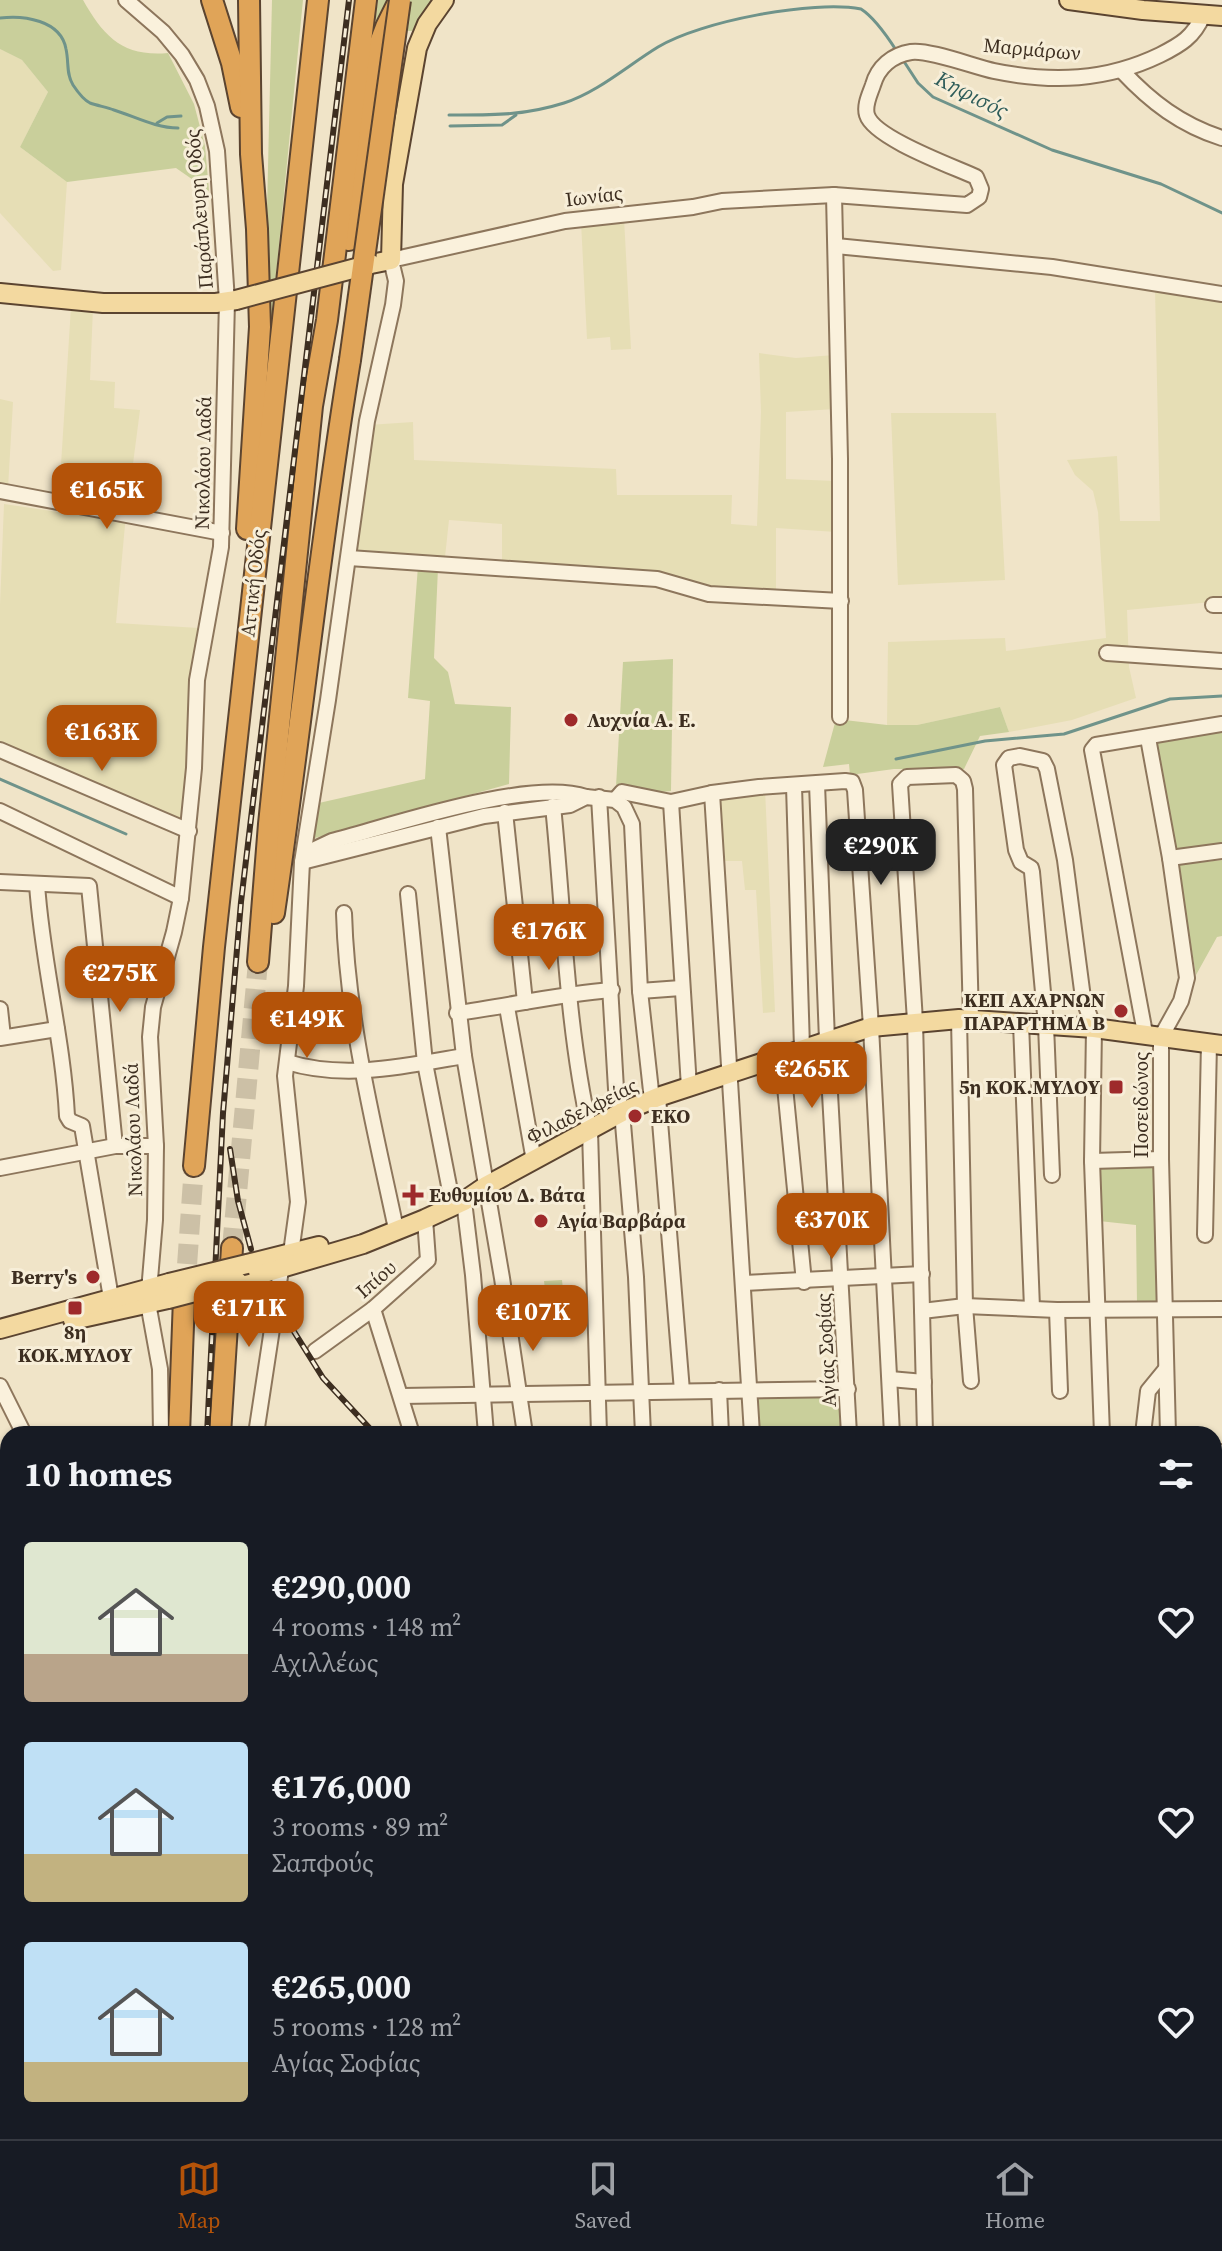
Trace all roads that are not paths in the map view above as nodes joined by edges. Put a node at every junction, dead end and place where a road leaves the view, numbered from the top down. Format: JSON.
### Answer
{"nodes":[{"id":1,"x":126,"y":0,"type":"edge"},
{"id":2,"x":212,"y":0,"type":"edge"},
{"id":3,"x":249,"y":0,"type":"edge"},
{"id":4,"x":318,"y":0,"type":"edge"},
{"id":5,"x":366,"y":0,"type":"edge"},
{"id":6,"x":400,"y":0,"type":"edge"},
{"id":7,"x":444,"y":0,"type":"edge"},
{"id":8,"x":1069,"y":0,"type":"edge"},
{"id":9,"x":1203,"y":15,"type":"junction"},
{"id":10,"x":1222,"y":16,"type":"edge"},
{"id":11,"x":898,"y":56,"type":"joint"},
{"id":12,"x":1122,"y":71,"type":"junction"},
{"id":13,"x":1222,"y":138,"type":"edge"},
{"id":14,"x":251,"y":154,"type":"junction"},
{"id":15,"x":834,"y":195,"type":"junction"},
{"id":16,"x":836,"y":246,"type":"junction"},
{"id":17,"x":391,"y":260,"type":"junction"},
{"id":18,"x":0,"y":293,"type":"edge"},
{"id":19,"x":1222,"y":294,"type":"edge"},
{"id":20,"x":232,"y":300,"type":"junction"},
{"id":21,"x":327,"y":320,"type":"junction"},
{"id":22,"x":0,"y":491,"type":"edge"},
{"id":23,"x":222,"y":533,"type":"junction"},
{"id":24,"x":349,"y":558,"type":"junction"},
{"id":25,"x":841,"y":601,"type":"junction"},
{"id":26,"x":248,"y":629,"type":"junction"},
{"id":27,"x":1107,"y":653,"type":"dead end"},
{"id":28,"x":1222,"y":661,"type":"edge"},
{"id":29,"x":840,"y":717,"type":"dead end"},
{"id":30,"x":1222,"y":724,"type":"edge"},
{"id":31,"x":1148,"y":738,"type":"junction"},
{"id":32,"x":0,"y":750,"type":"edge"},
{"id":33,"x":817,"y":784,"type":"junction"},
{"id":34,"x":794,"y":786,"type":"junction"},
{"id":35,"x":712,"y":793,"type":"junction"},
{"id":36,"x":592,"y":797,"type":"junction"},
{"id":37,"x":615,"y":800,"type":"junction"},
{"id":38,"x":671,"y":802,"type":"junction"},
{"id":39,"x":553,"y":806,"type":"junction"},
{"id":40,"x":0,"y":811,"type":"edge"},
{"id":41,"x":505,"y":812,"type":"junction"},
{"id":42,"x":309,"y":818,"type":"junction"},
{"id":43,"x":438,"y":827,"type":"junction"},
{"id":44,"x":189,"y":831,"type":"junction"},
{"id":45,"x":332,"y":841,"type":"junction"},
{"id":46,"x":1222,"y":851,"type":"edge"},
{"id":47,"x":1170,"y":858,"type":"junction"},
{"id":48,"x":302,"y":862,"type":"junction"},
{"id":49,"x":0,"y":882,"type":"edge"},
{"id":50,"x":37,"y":884,"type":"junction"},
{"id":51,"x":408,"y":894,"type":"dead end"},
{"id":52,"x":181,"y":898,"type":"junction"},
{"id":53,"x":344,"y":913,"type":"dead end"},
{"id":54,"x":681,"y":988,"type":"junction"},
{"id":55,"x":612,"y":990,"type":"junction"},
{"id":56,"x":640,"y":991,"type":"junction"},
{"id":57,"x":570,"y":993,"type":"junction"},
{"id":58,"x":525,"y":1002,"type":"junction"},
{"id":59,"x":507,"y":1007,"type":"junction"},
{"id":60,"x":0,"y":1009,"type":"edge"},
{"id":61,"x":457,"y":1013,"type":"junction"},
{"id":62,"x":965,"y":1019,"type":"junction"},
{"id":63,"x":915,"y":1021,"type":"junction"},
{"id":64,"x":1021,"y":1023,"type":"junction"},
{"id":65,"x":1046,"y":1025,"type":"junction"},
{"id":66,"x":871,"y":1027,"type":"junction"},
{"id":67,"x":1094,"y":1028,"type":"junction"},
{"id":68,"x":57,"y":1029,"type":"junction"},
{"id":69,"x":1153,"y":1035,"type":"junction"},
{"id":70,"x":2,"y":1037,"type":"edge"},
{"id":71,"x":827,"y":1040,"type":"junction"},
{"id":72,"x":1215,"y":1044,"type":"edge"},
{"id":73,"x":802,"y":1048,"type":"junction"},
{"id":74,"x":464,"y":1056,"type":"junction"},
{"id":75,"x":782,"y":1056,"type":"junction"},
{"id":76,"x":287,"y":1062,"type":"junction"},
{"id":77,"x":425,"y":1063,"type":"junction"},
{"id":78,"x":363,"y":1069,"type":"junction"},
{"id":79,"x":730,"y":1074,"type":"junction"},
{"id":80,"x":689,"y":1087,"type":"junction"},
{"id":81,"x":655,"y":1098,"type":"junction"},
{"id":82,"x":622,"y":1112,"type":"junction"},
{"id":83,"x":590,"y":1131,"type":"junction"},
{"id":84,"x":115,"y":1146,"type":"junction"},
{"id":85,"x":156,"y":1146,"type":"junction"},
{"id":86,"x":86,"y":1153,"type":"junction"},
{"id":87,"x":1161,"y":1159,"type":"junction"},
{"id":88,"x":534,"y":1161,"type":"junction"},
{"id":89,"x":1092,"y":1161,"type":"junction"},
{"id":90,"x":194,"y":1166,"type":"tunnel mouth"},
{"id":91,"x":0,"y":1168,"type":"edge"},
{"id":92,"x":1052,"y":1175,"type":"dead end"},
{"id":93,"x":486,"y":1186,"type":"junction"},
{"id":94,"x":464,"y":1201,"type":"junction"},
{"id":95,"x":425,"y":1219,"type":"junction"},
{"id":96,"x":396,"y":1229,"type":"junction"},
{"id":97,"x":1205,"y":1235,"type":"dead end"},
{"id":98,"x":232,"y":1248,"type":"tunnel mouth"},
{"id":99,"x":291,"y":1253,"type":"junction"},
{"id":100,"x":281,"y":1270,"type":"junction"},
{"id":101,"x":249,"y":1271,"type":"junction"},
{"id":102,"x":922,"y":1274,"type":"junction"},
{"id":103,"x":885,"y":1276,"type":"junction"},
{"id":104,"x":842,"y":1279,"type":"junction"},
{"id":105,"x":804,"y":1282,"type":"junction"},
{"id":106,"x":744,"y":1283,"type":"junction"},
{"id":107,"x":174,"y":1293,"type":"junction"},
{"id":108,"x":148,"y":1296,"type":"junction"},
{"id":109,"x":111,"y":1298,"type":"junction"},
{"id":110,"x":965,"y":1306,"type":"junction"},
{"id":111,"x":1032,"y":1308,"type":"junction"},
{"id":112,"x":373,"y":1309,"type":"junction"},
{"id":113,"x":1164,"y":1309,"type":"junction"},
{"id":114,"x":1222,"y":1309,"type":"edge"},
{"id":115,"x":1057,"y":1310,"type":"junction"},
{"id":116,"x":1097,"y":1310,"type":"junction"},
{"id":117,"x":922,"y":1311,"type":"junction"},
{"id":118,"x":0,"y":1329,"type":"edge"},
{"id":119,"x":0,"y":1336,"type":"edge"},
{"id":120,"x":315,"y":1351,"type":"dead end"},
{"id":121,"x":1166,"y":1369,"type":"junction"},
{"id":122,"x":890,"y":1379,"type":"junction"},
{"id":123,"x":971,"y":1381,"type":"dead end"},
{"id":124,"x":924,"y":1382,"type":"junction"},
{"id":125,"x":0,"y":1386,"type":"edge"},
{"id":126,"x":848,"y":1389,"type":"junction"},
{"id":127,"x":719,"y":1390,"type":"junction"},
{"id":128,"x":750,"y":1390,"type":"junction"},
{"id":129,"x":682,"y":1391,"type":"junction"},
{"id":130,"x":1060,"y":1391,"type":"dead end"},
{"id":131,"x":642,"y":1392,"type":"junction"},
{"id":132,"x":599,"y":1394,"type":"junction"},
{"id":133,"x":484,"y":1395,"type":"junction"},
{"id":134,"x":520,"y":1395,"type":"junction"},
{"id":135,"x":402,"y":1396,"type":"junction"},
{"id":136,"x":20,"y":1426,"type":"edge"},
{"id":137,"x":161,"y":1426,"type":"edge"},
{"id":138,"x":179,"y":1426,"type":"edge"},
{"id":139,"x":221,"y":1426,"type":"edge"},
{"id":140,"x":257,"y":1426,"type":"edge"},
{"id":141,"x":410,"y":1426,"type":"edge"},
{"id":142,"x":486,"y":1426,"type":"edge"},
{"id":143,"x":524,"y":1426,"type":"edge"},
{"id":144,"x":599,"y":1426,"type":"edge"},
{"id":145,"x":643,"y":1426,"type":"edge"},
{"id":146,"x":721,"y":1426,"type":"edge"},
{"id":147,"x":752,"y":1426,"type":"edge"},
{"id":148,"x":849,"y":1426,"type":"edge"},
{"id":149,"x":892,"y":1426,"type":"edge"},
{"id":150,"x":925,"y":1426,"type":"edge"},
{"id":151,"x":1102,"y":1426,"type":"edge"},
{"id":152,"x":1144,"y":1426,"type":"edge"},
{"id":153,"x":1168,"y":1426,"type":"edge"}],
"edges":[{"from":1,"to":20,"type":"street","name":"Παράπλευρη Οδός"},
{"from":2,"to":14,"type":"highway"},
{"from":3,"to":14,"type":"highway"},
{"from":4,"to":26,"type":"highway","name":"Αττική Οδός"},
{"from":5,"to":21,"type":"highway","name":"Αττική Οδός"},
{"from":6,"to":21,"type":"highway"},
{"from":6,"to":21,"type":"highway","name":"Αττική Οδός","bridge":true},
{"from":7,"to":17,"type":"main road"},
{"from":8,"to":9,"type":"main road"},
{"from":9,"to":10,"type":"main road"},
{"from":9,"to":12,"type":"street","name":"Μαρμάρων"},
{"from":11,"to":12,"type":"street","name":"Μαρμάρων"},
{"from":11,"to":15,"type":"street","name":"Ιωνίας"},
{"from":12,"to":13,"type":"street"},
{"from":14,"to":26,"type":"highway"},
{"from":15,"to":16,"type":"street"},
{"from":15,"to":17,"type":"street","name":"Ιωνίας"},
{"from":16,"to":19,"type":"street"},
{"from":16,"to":25,"type":"street"},
{"from":17,"to":20,"type":"main road","name":"Ιωνίας","bridge":true},
{"from":17,"to":24,"type":"street"},
{"from":18,"to":20,"type":"main road","name":"Ιωνίας"},
{"from":20,"to":23,"type":"street","name":"Νικολάου Λαδά"},
{"from":22,"to":23,"type":"street"},
{"from":23,"to":44,"type":"street","name":"Νικολάου Λαδά"},
{"from":24,"to":25,"type":"street"},
{"from":24,"to":42,"type":"street"},
{"from":25,"to":29,"type":"street"},
{"from":26,"to":90,"type":"highway","name":"Αττική Οδός"},
{"from":27,"to":28,"type":"street"},
{"from":30,"to":31,"type":"street"},
{"from":31,"to":47,"type":"street","name":"Ποσειδώνος"},
{"from":31,"to":69,"type":"street"},
{"from":32,"to":44,"type":"street"},
{"from":33,"to":34,"type":"street"},
{"from":33,"to":66,"type":"street"},
{"from":33,"to":71,"type":"street","name":"Αγίας Σοφίας"},
{"from":34,"to":35,"type":"street"},
{"from":34,"to":73,"type":"street"},
{"from":35,"to":38,"type":"street"},
{"from":35,"to":79,"type":"street"},
{"from":36,"to":37,"type":"street"},
{"from":36,"to":39,"type":"street"},
{"from":36,"to":45,"type":"street"},
{"from":36,"to":55,"type":"street"},
{"from":37,"to":38,"type":"street"},
{"from":37,"to":56,"type":"street"},
{"from":38,"to":54,"type":"street"},
{"from":39,"to":41,"type":"street"},
{"from":39,"to":57,"type":"street"},
{"from":40,"to":52,"type":"street"},
{"from":41,"to":43,"type":"street"},
{"from":41,"to":58,"type":"street"},
{"from":42,"to":45,"type":"street"},
{"from":42,"to":48,"type":"street"},
{"from":43,"to":48,"type":"street"},
{"from":43,"to":61,"type":"street"},
{"from":44,"to":52,"type":"street","name":"Νικολάου Λαδά"},
{"from":45,"to":48,"type":"street"},
{"from":46,"to":47,"type":"street"},
{"from":47,"to":69,"type":"street","name":"Ποσειδώνος"},
{"from":48,"to":76,"type":"street"},
{"from":49,"to":50,"type":"street"},
{"from":50,"to":68,"type":"street"},
{"from":50,"to":84,"type":"street"},
{"from":51,"to":77,"type":"street"},
{"from":52,"to":85,"type":"street","name":"Νικολάου Λαδά"},
{"from":53,"to":78,"type":"street"},
{"from":54,"to":56,"type":"street"},
{"from":54,"to":80,"type":"street"},
{"from":55,"to":57,"type":"street"},
{"from":55,"to":82,"type":"street"},
{"from":56,"to":81,"type":"street"},
{"from":57,"to":58,"type":"street"},
{"from":57,"to":83,"type":"street"},
{"from":58,"to":59,"type":"street"},
{"from":59,"to":61,"type":"street"},
{"from":59,"to":88,"type":"street"},
{"from":60,"to":70,"type":"street"},
{"from":61,"to":74,"type":"street"},
{"from":62,"to":63,"type":"main road","name":"Φιλαδελφείας"},
{"from":62,"to":63,"type":"street"},
{"from":62,"to":64,"type":"main road","name":"Φιλαδελφείας"},
{"from":62,"to":110,"type":"street"},
{"from":63,"to":66,"type":"main road","name":"Φιλαδελφείας"},
{"from":63,"to":102,"type":"street"},
{"from":64,"to":65,"type":"main road","name":"Φιλαδελφείας"},
{"from":64,"to":111,"type":"street"},
{"from":65,"to":67,"type":"main road","name":"Φιλαδελφείας"},
{"from":65,"to":67,"type":"street"},
{"from":65,"to":92,"type":"street"},
{"from":66,"to":71,"type":"main road","name":"Φιλαδελφείας"},
{"from":66,"to":103,"type":"street"},
{"from":67,"to":69,"type":"main road","name":"Φιλαδελφείας"},
{"from":67,"to":89,"type":"street"},
{"from":68,"to":70,"type":"street"},
{"from":68,"to":86,"type":"street"},
{"from":69,"to":72,"type":"main road","name":"Φιλαδελφείας"},
{"from":69,"to":87,"type":"street","name":"Ποσειδώνος"},
{"from":71,"to":73,"type":"main road","name":"Φιλαδελφείας"},
{"from":71,"to":104,"type":"street","name":"Αγίας Σοφίας"},
{"from":72,"to":97,"type":"street"},
{"from":73,"to":75,"type":"main road","name":"Φιλαδελφείας"},
{"from":74,"to":77,"type":"street"},
{"from":74,"to":93,"type":"street"},
{"from":75,"to":79,"type":"main road","name":"Φιλαδελφείας"},
{"from":75,"to":105,"type":"street"},
{"from":76,"to":78,"type":"street"},
{"from":76,"to":99,"type":"street"},
{"from":77,"to":78,"type":"street"},
{"from":77,"to":94,"type":"street"},
{"from":78,"to":96,"type":"street"},
{"from":79,"to":80,"type":"main road","name":"Φιλαδελφείας"},
{"from":79,"to":106,"type":"street"},
{"from":80,"to":81,"type":"main road","name":"Φιλαδελφείας"},
{"from":81,"to":82,"type":"main road","name":"Φιλαδελφείας"},
{"from":81,"to":129,"type":"street"},
{"from":82,"to":83,"type":"main road","name":"Φιλαδελφείας"},
{"from":82,"to":131,"type":"street"},
{"from":83,"to":88,"type":"main road","name":"Φιλαδελφείας"},
{"from":83,"to":132,"type":"street"},
{"from":84,"to":85,"type":"street"},
{"from":84,"to":86,"type":"street"},
{"from":85,"to":108,"type":"street","name":"Νικολάου Λαδά"},
{"from":86,"to":91,"type":"street"},
{"from":86,"to":109,"type":"street"},
{"from":87,"to":89,"type":"street"},
{"from":87,"to":113,"type":"street","name":"Ποσειδώνος"},
{"from":88,"to":93,"type":"main road","name":"Φιλαδελφείας"},
{"from":89,"to":116,"type":"street"},
{"from":93,"to":94,"type":"main road","name":"Φιλαδελφείας"},
{"from":93,"to":134,"type":"street"},
{"from":94,"to":95,"type":"main road","name":"Φιλαδελφείας"},
{"from":94,"to":133,"type":"street"},
{"from":95,"to":96,"type":"main road","name":"Φιλαδελφείας"},
{"from":95,"to":112,"type":"street","name":"Ιπίου"},
{"from":96,"to":99,"type":"main road","name":"Φιλαδελφείας"},
{"from":96,"to":100,"type":"main road","name":"Φιλαδελφείας"},
{"from":98,"to":139,"type":"highway"},
{"from":99,"to":100,"type":"street"},
{"from":99,"to":101,"type":"main road","name":"Φιλαδελφείας"},
{"from":100,"to":101,"type":"main road","name":"Φιλαδελφείας"},
{"from":100,"to":140,"type":"street"},
{"from":101,"to":107,"type":"main road","name":"Φιλαδελφείας","bridge":true},
{"from":102,"to":103,"type":"street"},
{"from":102,"to":117,"type":"street"},
{"from":103,"to":104,"type":"street"},
{"from":103,"to":122,"type":"street"},
{"from":104,"to":105,"type":"street"},
{"from":104,"to":126,"type":"street","name":"Αγίας Σοφίας"},
{"from":105,"to":106,"type":"street"},
{"from":106,"to":128,"type":"street"},
{"from":107,"to":108,"type":"main road","name":"Φιλαδελφείας"},
{"from":107,"to":138,"type":"highway"},
{"from":108,"to":109,"type":"main road","name":"Φιλαδελφείας"},
{"from":108,"to":119,"type":"main road","name":"Φιλαδελφείας"},
{"from":108,"to":137,"type":"street","name":"Νικολάου Λαδά"},
{"from":109,"to":118,"type":"main road","name":"Φιλαδελφείας"},
{"from":110,"to":111,"type":"street"},
{"from":110,"to":117,"type":"street"},
{"from":110,"to":123,"type":"street"},
{"from":111,"to":115,"type":"street"},
{"from":112,"to":120,"type":"street","name":"Ιπίου"},
{"from":112,"to":135,"type":"street"},
{"from":113,"to":114,"type":"street"},
{"from":113,"to":116,"type":"street"},
{"from":113,"to":121,"type":"street","name":"Ποσειδώνος"},
{"from":115,"to":116,"type":"street"},
{"from":115,"to":130,"type":"street"},
{"from":116,"to":151,"type":"street"},
{"from":117,"to":124,"type":"street"},
{"from":121,"to":152,"type":"street"},
{"from":121,"to":153,"type":"street","name":"Ποσειδώνος"},
{"from":122,"to":124,"type":"street"},
{"from":122,"to":149,"type":"street"},
{"from":124,"to":150,"type":"street"},
{"from":125,"to":136,"type":"street"},
{"from":126,"to":128,"type":"street"},
{"from":126,"to":148,"type":"street","name":"Αγίας Σοφίας"},
{"from":127,"to":128,"type":"street"},
{"from":127,"to":129,"type":"street"},
{"from":127,"to":146,"type":"street"},
{"from":128,"to":147,"type":"street"},
{"from":129,"to":131,"type":"street"},
{"from":131,"to":132,"type":"street"},
{"from":131,"to":145,"type":"street"},
{"from":132,"to":134,"type":"street"},
{"from":132,"to":144,"type":"street"},
{"from":133,"to":134,"type":"street"},
{"from":133,"to":135,"type":"street"},
{"from":133,"to":142,"type":"street"},
{"from":134,"to":143,"type":"street"},
{"from":135,"to":141,"type":"street"}]}
